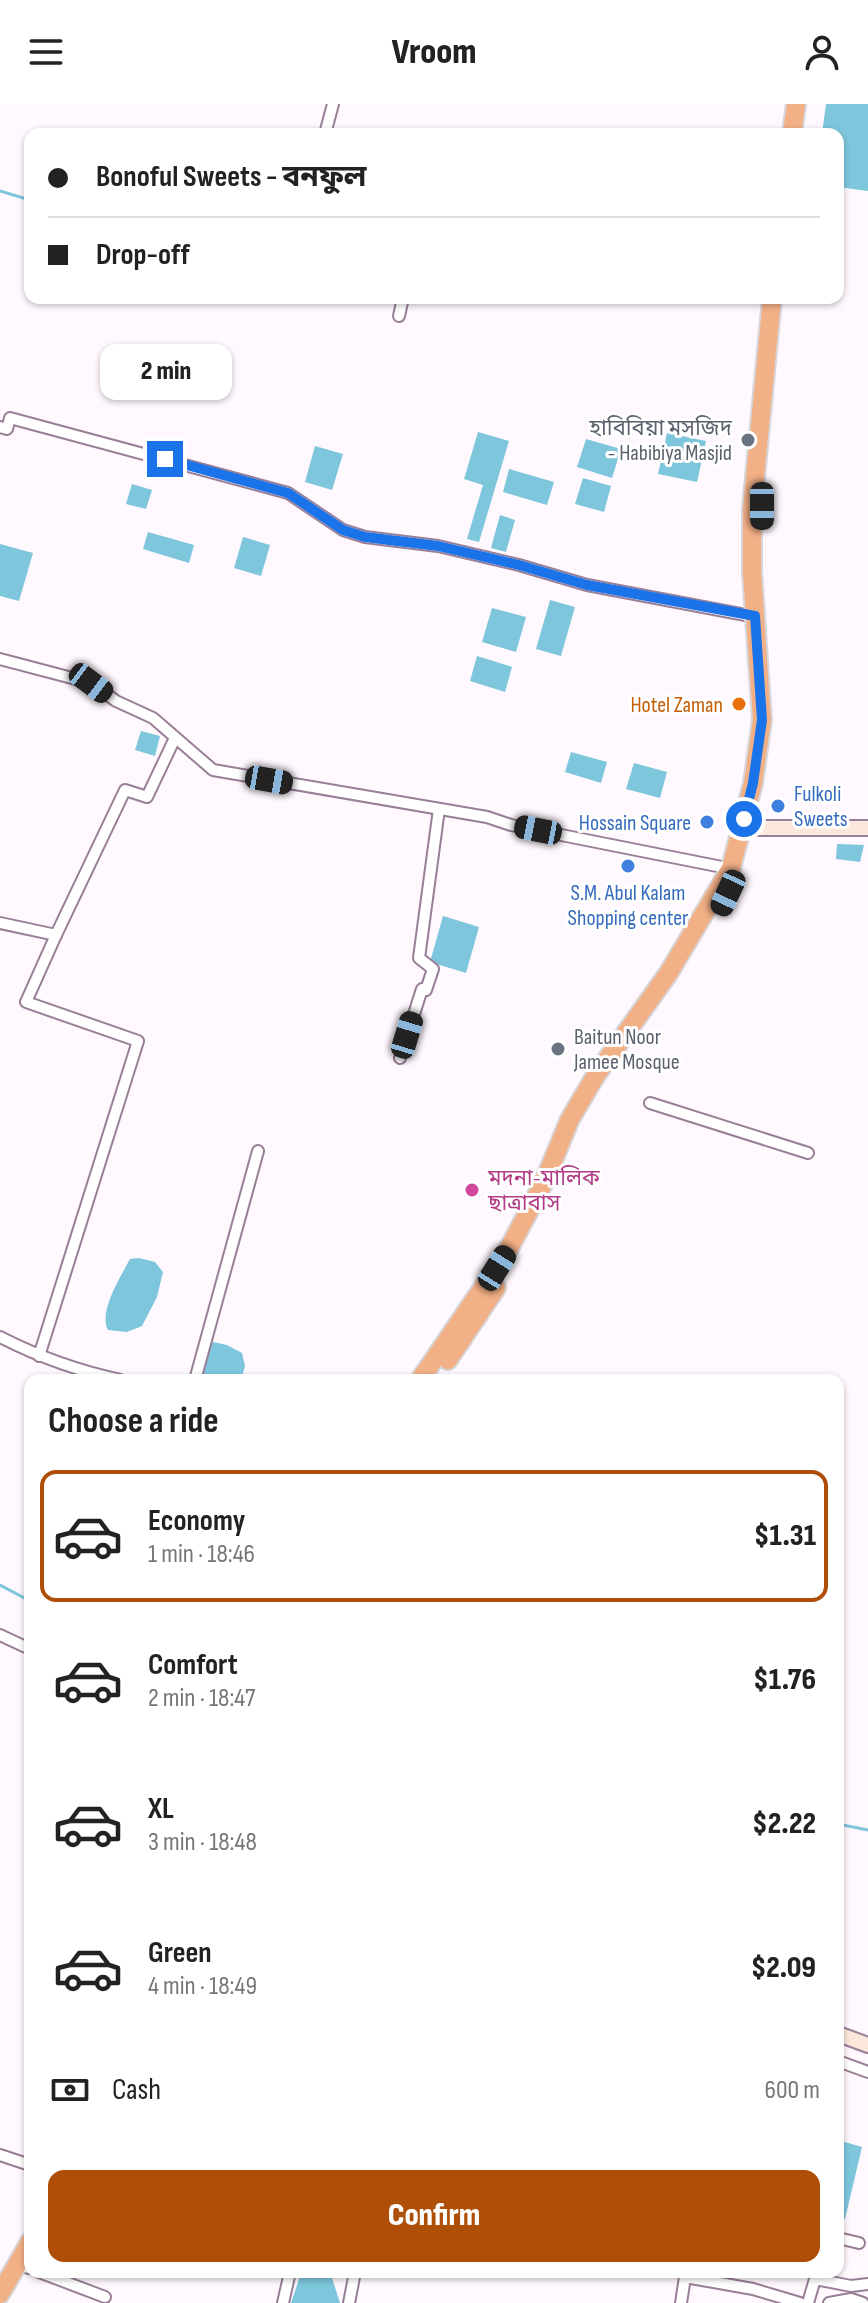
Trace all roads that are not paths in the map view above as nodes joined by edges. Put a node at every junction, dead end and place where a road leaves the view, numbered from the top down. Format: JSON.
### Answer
{"nodes":[{"id":1,"x":333,"y":104,"type":"edge"},
{"id":2,"x":796,"y":104,"type":"edge"},
{"id":3,"x":806,"y":104,"type":"edge"},
{"id":4,"x":327,"y":128,"type":"edge"},
{"id":5,"x":793,"y":128,"type":"edge"},
{"id":6,"x":803,"y":128,"type":"edge"},
{"id":7,"x":402,"y":304,"type":"edge"},
{"id":8,"x":771,"y":304,"type":"edge"},
{"id":9,"x":781,"y":304,"type":"edge"},
{"id":10,"x":399,"y":316,"type":"dead end"},
{"id":11,"x":0,"y":427,"type":"edge"},
{"id":12,"x":758,"y":617,"type":"junction"},
{"id":13,"x":0,"y":659,"type":"edge"},
{"id":14,"x":175,"y":738,"type":"junction"},
{"id":15,"x":439,"y":809,"type":"junction"},
{"id":16,"x":753,"y":828,"type":"junction"},
{"id":17,"x":868,"y":828,"type":"edge"},
{"id":18,"x":735,"y":870,"type":"junction"},
{"id":19,"x":0,"y":923,"type":"edge"},
{"id":20,"x":56,"y":935,"type":"junction"},
{"id":21,"x":400,"y":1058,"type":"dead end"},
{"id":22,"x":650,"y":1103,"type":"dead end"},
{"id":23,"x":258,"y":1151,"type":"dead end"},
{"id":24,"x":808,"y":1153,"type":"dead end"},
{"id":25,"x":0,"y":1337,"type":"edge"},
{"id":26,"x":39,"y":1356,"type":"junction"},
{"id":27,"x":92,"y":1374,"type":"edge"},
{"id":28,"x":197,"y":1374,"type":"edge"},
{"id":29,"x":424,"y":1374,"type":"edge"},
{"id":30,"x":438,"y":1374,"type":"edge"},
{"id":31,"x":0,"y":1635,"type":"edge"},
{"id":32,"x":24,"y":1646,"type":"edge"},
{"id":33,"x":844,"y":2036,"type":"edge"},
{"id":34,"x":868,"y":2045,"type":"edge"},
{"id":35,"x":844,"y":2063,"type":"edge"},
{"id":36,"x":868,"y":2072,"type":"edge"},
{"id":37,"x":0,"y":2155,"type":"edge"},
{"id":38,"x":24,"y":2163,"type":"edge"},
{"id":39,"x":844,"y":2239,"type":"edge"},
{"id":40,"x":859,"y":2243,"type":"dead end"},
{"id":41,"x":24,"y":2252,"type":"edge"},
{"id":42,"x":25,"y":2278,"type":"edge"},
{"id":43,"x":57,"y":2278,"type":"edge"},
{"id":44,"x":289,"y":2278,"type":"edge"},
{"id":45,"x":354,"y":2278,"type":"edge"},
{"id":46,"x":685,"y":2278,"type":"edge"},
{"id":47,"x":691,"y":2278,"type":"edge"},
{"id":48,"x":868,"y":2284,"type":"edge"},
{"id":49,"x":0,"y":2294,"type":"edge"},
{"id":50,"x":105,"y":2297,"type":"dead end"},
{"id":51,"x":8,"y":2303,"type":"edge"},
{"id":52,"x":283,"y":2303,"type":"edge"},
{"id":53,"x":349,"y":2303,"type":"edge"},
{"id":54,"x":681,"y":2303,"type":"edge"},
{"id":55,"x":800,"y":2303,"type":"edge"},
{"id":56,"x":808,"y":2303,"type":"edge"},
{"id":57,"x":829,"y":2303,"type":"edge"},
{"id":58,"x":863,"y":2303,"type":"edge"}],
"edges":[{"from":1,"to":4,"type":"street"},
{"from":2,"to":5,"type":"highway"},
{"from":3,"to":6,"type":"highway"},
{"from":7,"to":10,"type":"street"},
{"from":8,"to":12,"type":"highway"},
{"from":9,"to":12,"type":"highway"},
{"from":11,"to":12,"type":"street"},
{"from":12,"to":16,"type":"highway"},
{"from":12,"to":18,"type":"highway"},
{"from":13,"to":14,"type":"street"},
{"from":14,"to":15,"type":"street"},
{"from":14,"to":20,"type":"street"},
{"from":15,"to":18,"type":"street"},
{"from":15,"to":21,"type":"street"},
{"from":16,"to":17,"type":"street"},
{"from":16,"to":18,"type":"highway"},
{"from":18,"to":29,"type":"highway"},
{"from":18,"to":30,"type":"highway"},
{"from":19,"to":20,"type":"street"},
{"from":20,"to":26,"type":"street"},
{"from":22,"to":24,"type":"street"},
{"from":23,"to":28,"type":"street"},
{"from":25,"to":26,"type":"street"},
{"from":26,"to":27,"type":"street"},
{"from":31,"to":32,"type":"street"},
{"from":33,"to":34,"type":"street"},
{"from":35,"to":36,"type":"street"},
{"from":37,"to":38,"type":"street"},
{"from":39,"to":40,"type":"street"},
{"from":41,"to":49,"type":"highway"},
{"from":42,"to":51,"type":"highway"},
{"from":43,"to":50,"type":"street"},
{"from":44,"to":52,"type":"street"},
{"from":45,"to":53,"type":"street"},
{"from":46,"to":54,"type":"street"},
{"from":47,"to":55,"type":"street"},
{"from":48,"to":56,"type":"street"},
{"from":57,"to":58,"type":"street"}]}
